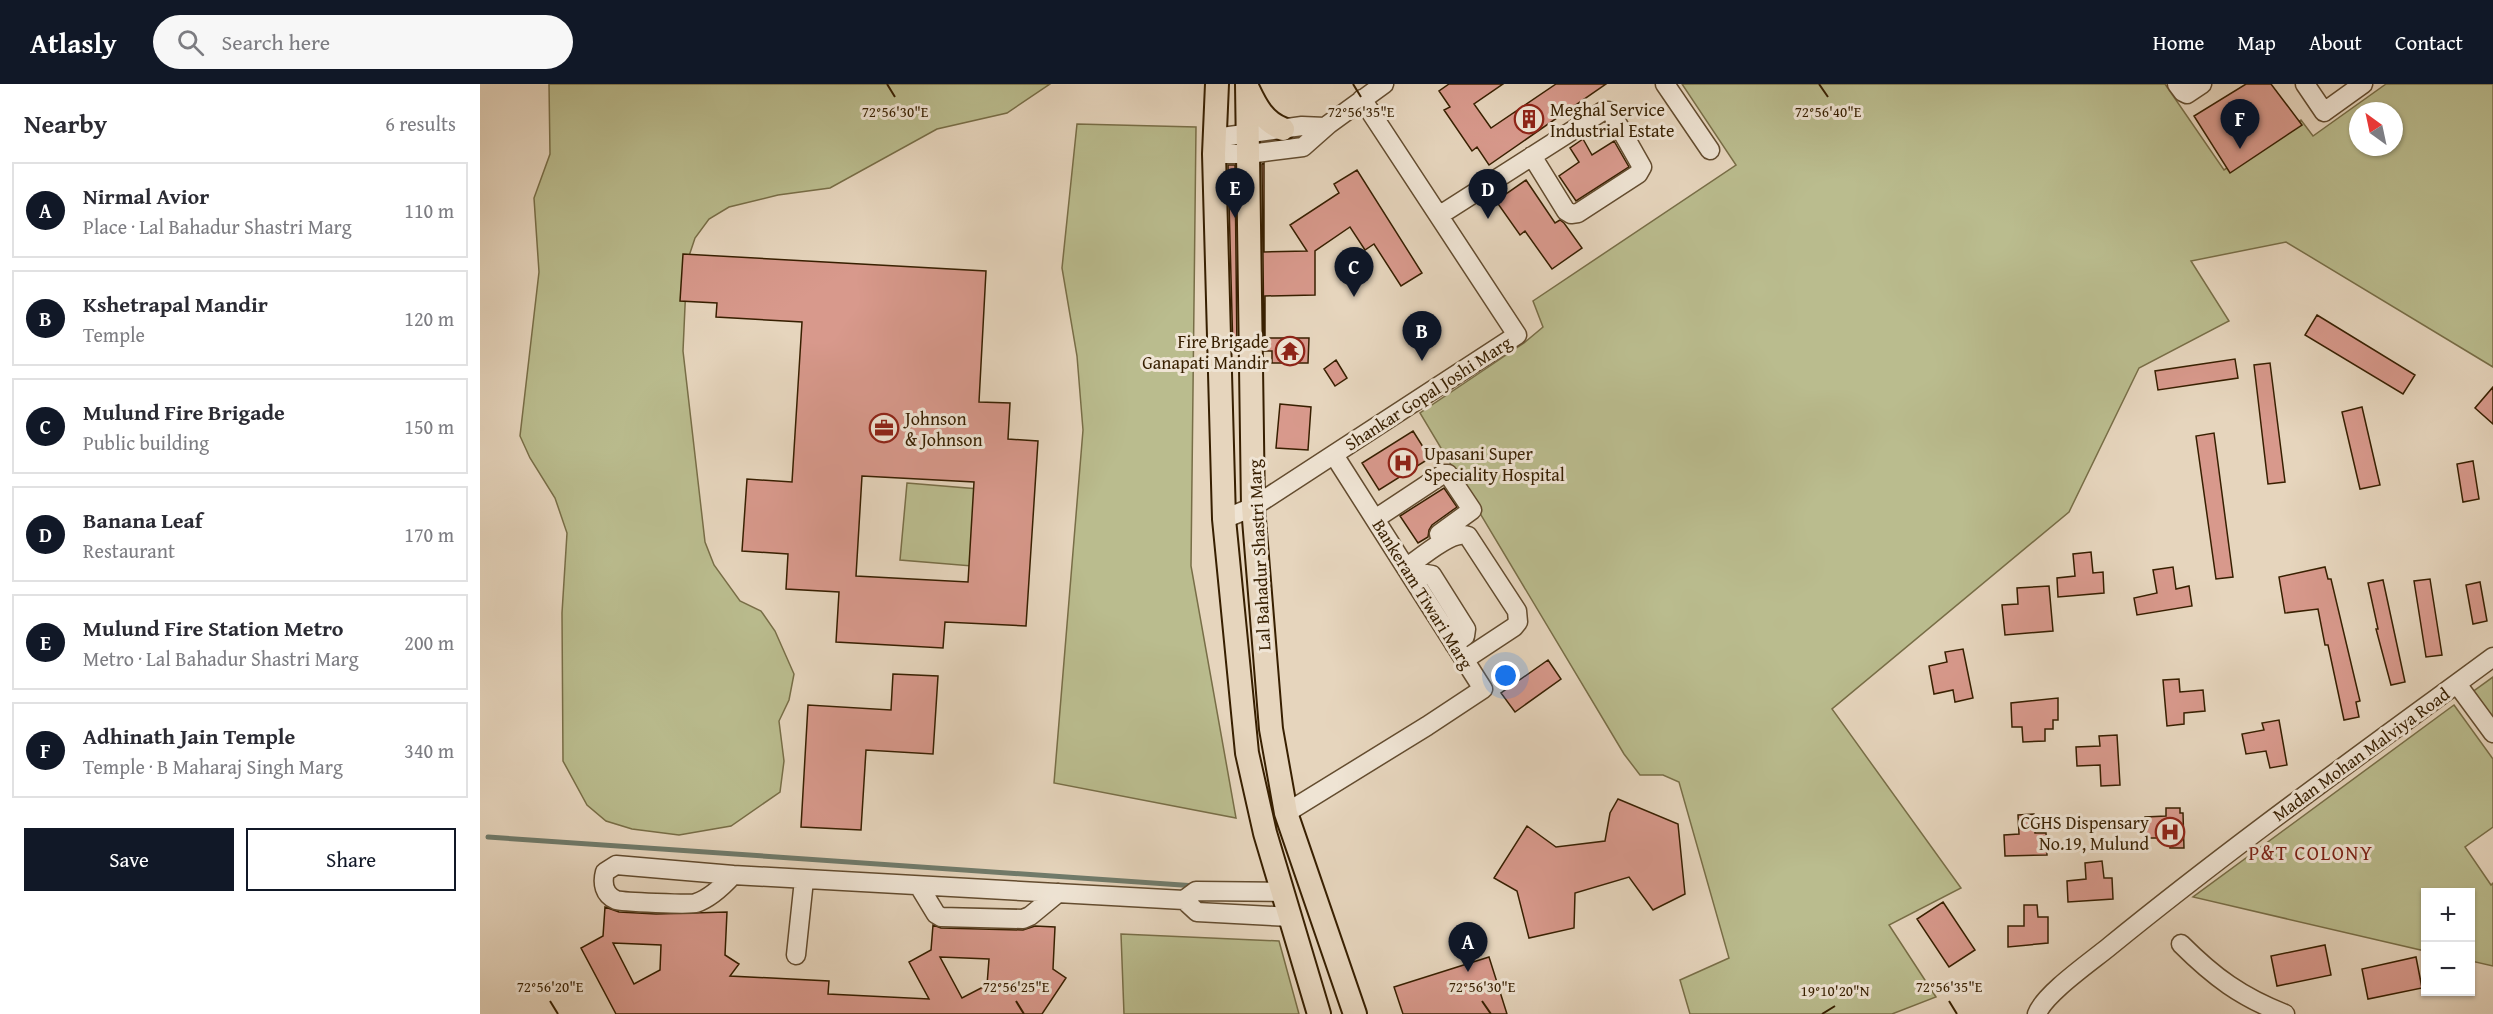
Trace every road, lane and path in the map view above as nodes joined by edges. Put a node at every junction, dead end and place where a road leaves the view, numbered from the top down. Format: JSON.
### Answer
{"nodes":[{"id":1,"x":1217,"y":84,"type":"edge"},
{"id":2,"x":1384,"y":84,"type":"edge"},
{"id":3,"x":1665,"y":84,"type":"edge"},
{"id":4,"x":2177,"y":84,"type":"edge"},
{"id":5,"x":2202,"y":84,"type":"edge"},
{"id":6,"x":2305,"y":84,"type":"edge"},
{"id":7,"x":2363,"y":84,"type":"edge"},
{"id":8,"x":1247,"y":86,"type":"edge"},
{"id":9,"x":1362,"y":99,"type":"junction"},
{"id":10,"x":1325,"y":127,"type":"junction"},
{"id":11,"x":1283,"y":129,"type":"junction"},
{"id":12,"x":1249,"y":144,"type":"junction"},
{"id":13,"x":1215,"y":146,"type":"junction"},
{"id":14,"x":1710,"y":150,"type":"dead end"},
{"id":15,"x":1532,"y":156,"type":"junction"},
{"id":16,"x":1440,"y":215,"type":"junction"},
{"id":17,"x":1334,"y":455,"type":"junction"},
{"id":18,"x":1253,"y":507,"type":"junction"},
{"id":19,"x":1378,"y":517,"type":"junction"},
{"id":20,"x":1224,"y":519,"type":"junction"},
{"id":21,"x":1410,"y":568,"type":"junction"},
{"id":22,"x":2493,"y":657,"type":"edge"},
{"id":23,"x":1467,"y":658,"type":"junction"},
{"id":24,"x":2457,"y":684,"type":"junction"},
{"id":25,"x":2493,"y":733,"type":"edge"},
{"id":26,"x":1286,"y":813,"type":"junction"},
{"id":27,"x":733,"y":875,"type":"junction"},
{"id":28,"x":804,"y":880,"type":"junction"},
{"id":29,"x":919,"y":886,"type":"junction"},
{"id":30,"x":1283,"y":892,"type":"junction"},
{"id":31,"x":1058,"y":893,"type":"junction"},
{"id":32,"x":1184,"y":900,"type":"junction"},
{"id":33,"x":1291,"y":917,"type":"junction"},
{"id":34,"x":2181,"y":944,"type":"dead end"},
{"id":35,"x":796,"y":955,"type":"dead end"},
{"id":36,"x":1319,"y":1014,"type":"edge"},
{"id":37,"x":1354,"y":1014,"type":"edge"},
{"id":38,"x":2037,"y":1014,"type":"edge"},
{"id":39,"x":2285,"y":1014,"type":"edge"}],
"edges":[{"from":1,"to":13,"type":"main road","name":"Lal Bahadur Shastri Marg"},
{"from":2,"to":9,"type":"street"},
{"from":3,"to":14,"type":"street"},
{"from":4,"to":5,"type":"street"},
{"from":6,"to":7,"type":"street"},
{"from":8,"to":11,"type":"main road"},
{"from":8,"to":12,"type":"main road","name":"Lal Bahadur Shastri Marg"},
{"from":9,"to":10,"type":"street"},
{"from":9,"to":16,"type":"street","name":"Shankar Gopal Joshi Marg"},
{"from":10,"to":11,"type":"street"},
{"from":10,"to":12,"type":"street"},
{"from":11,"to":12,"type":"street"},
{"from":12,"to":13,"type":"street"},
{"from":12,"to":18,"type":"main road","name":"Lal Bahadur Shastri Marg"},
{"from":13,"to":20,"type":"main road","name":"Lal Bahadur Shastri Marg"},
{"from":15,"to":15,"type":"street"},
{"from":15,"to":16,"type":"street"},
{"from":16,"to":17,"type":"street","name":"Shankar Gopal Joshi Marg"},
{"from":17,"to":18,"type":"street","name":"Shankar Gopal Joshi Marg"},
{"from":17,"to":19,"type":"street","name":"Bankeram Tiwari Marg"},
{"from":18,"to":20,"type":"street","name":"Shankar Gopal Joshi Marg"},
{"from":18,"to":26,"type":"main road","name":"Lal Bahadur Shastri Marg"},
{"from":19,"to":21,"type":"street","name":"Bankeram Tiwari Marg"},
{"from":19,"to":21,"type":"street"},
{"from":20,"to":30,"type":"main road","name":"Lal Bahadur Shastri Marg"},
{"from":21,"to":23,"type":"street","name":"Bankeram Tiwari Marg"},
{"from":21,"to":23,"type":"street"},
{"from":22,"to":24,"type":"street","name":"Madan Mohan Malviya Road"},
{"from":23,"to":26,"type":"street","name":"Bankeram Tiwari Marg"},
{"from":24,"to":25,"type":"street"},
{"from":24,"to":38,"type":"street","name":"Madan Mohan Malviya Road"},
{"from":26,"to":37,"type":"main road","name":"Lal Bahadur Shastri Marg"},
{"from":27,"to":27,"type":"street"},
{"from":27,"to":28,"type":"street"},
{"from":28,"to":29,"type":"street"},
{"from":28,"to":35,"type":"street"},
{"from":29,"to":31,"type":"street"},
{"from":29,"to":31,"type":"street"},
{"from":30,"to":32,"type":"street"},
{"from":30,"to":33,"type":"main road","name":"Lal Bahadur Shastri Marg"},
{"from":31,"to":32,"type":"street"},
{"from":32,"to":33,"type":"street"},
{"from":33,"to":36,"type":"main road","name":"Lal Bahadur Shastri Marg"},
{"from":34,"to":39,"type":"street"}]}
